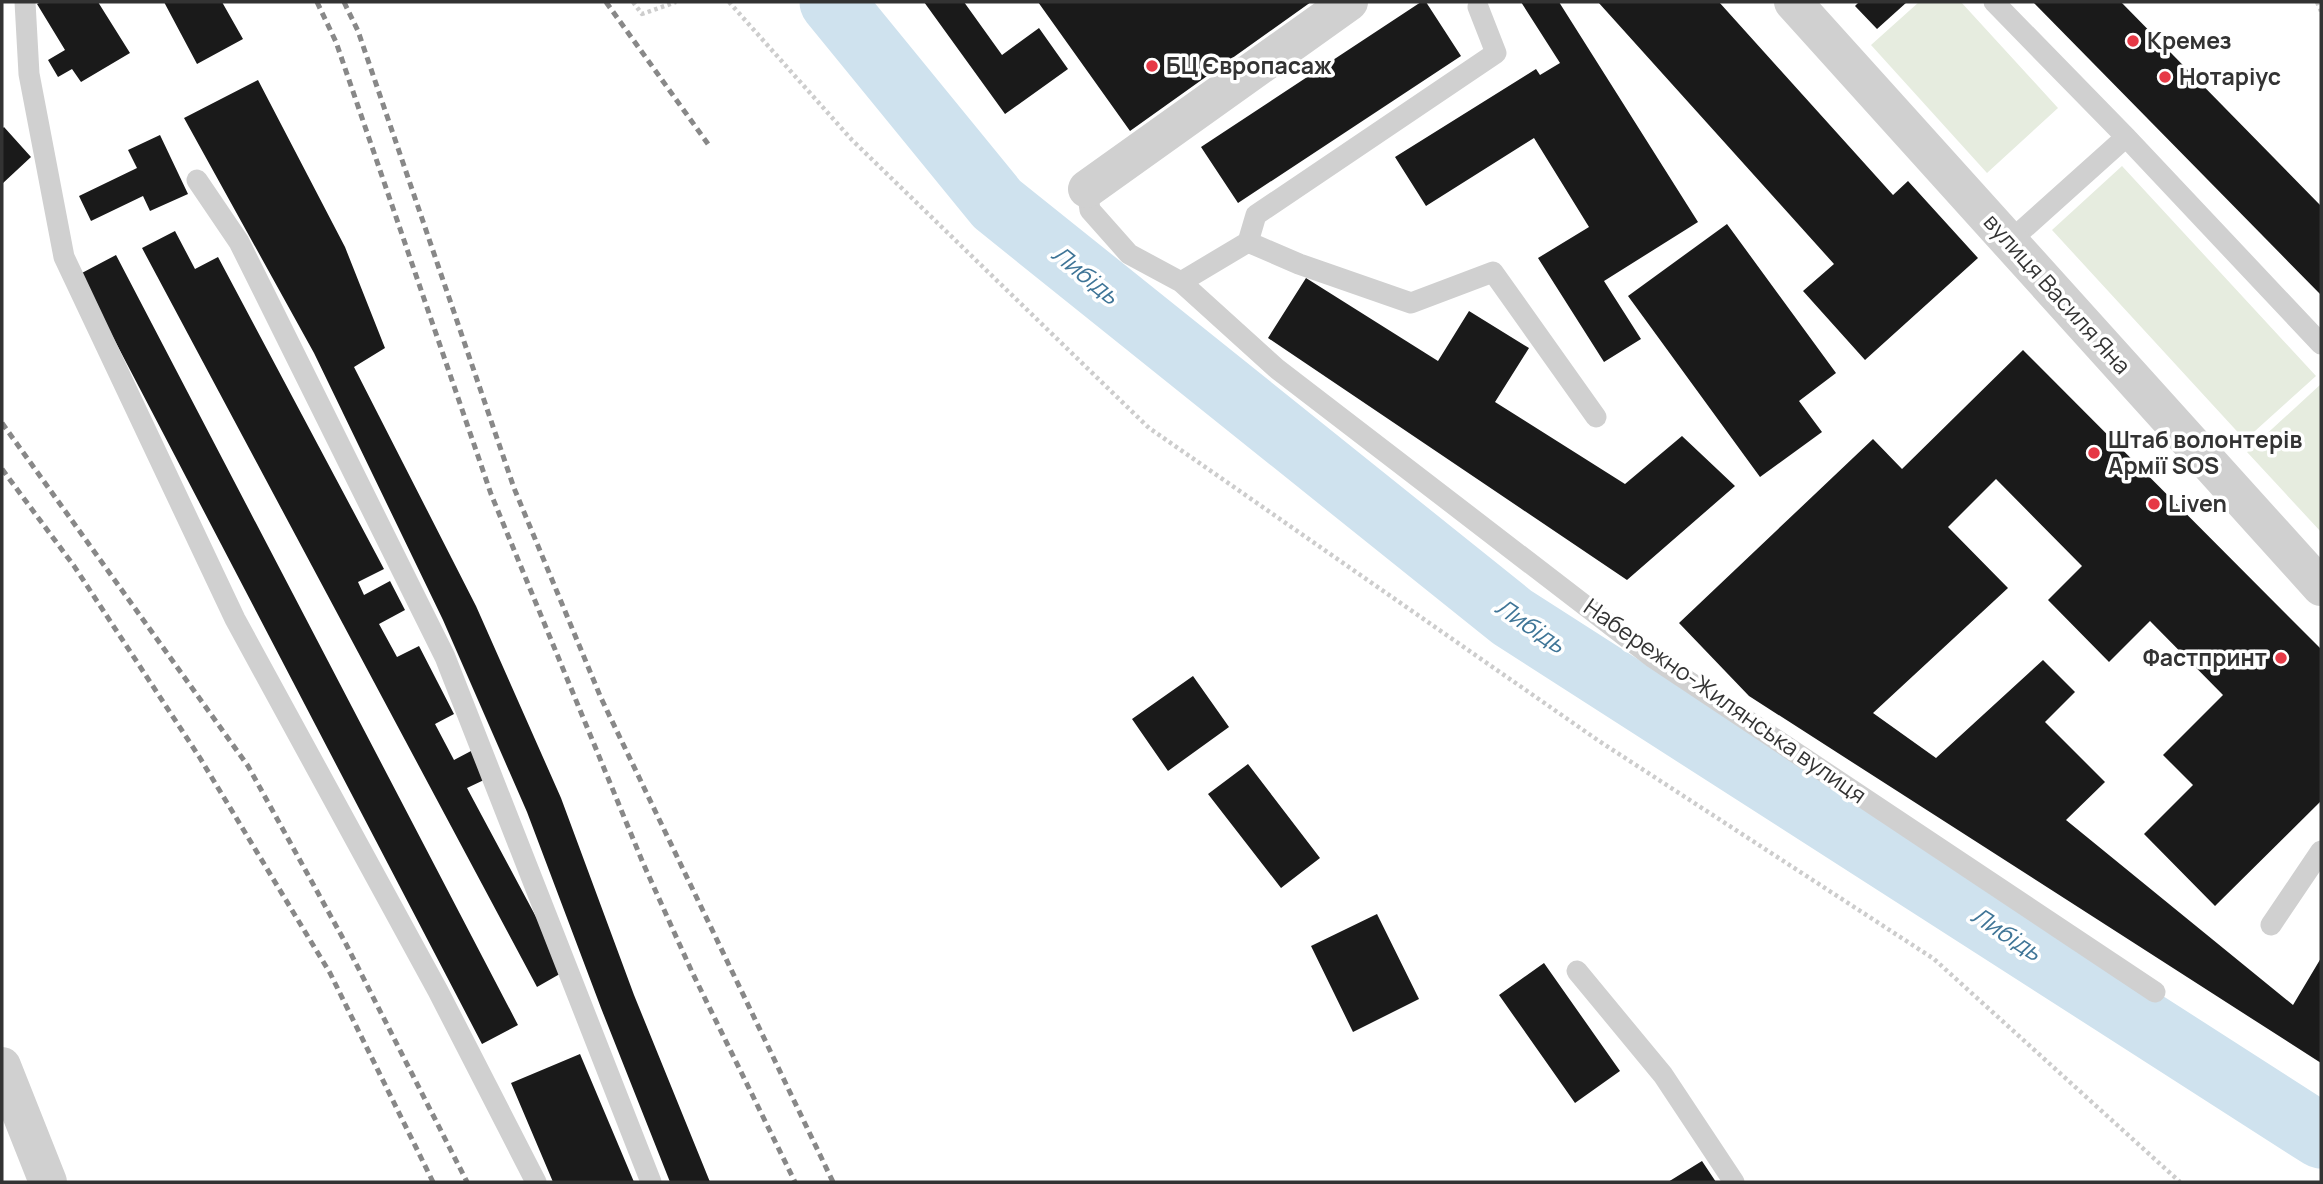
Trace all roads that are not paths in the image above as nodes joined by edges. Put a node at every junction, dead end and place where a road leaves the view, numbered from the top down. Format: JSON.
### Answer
{"nodes":[{"id":1,"x":25,"y":2,"type":"edge"},
{"id":2,"x":1349,"y":2,"type":"edge"},
{"id":3,"x":1994,"y":2,"type":"edge"},
{"id":4,"x":1800,"y":4,"type":"edge"},
{"id":5,"x":1478,"y":7,"type":"dead end"},
{"id":6,"x":2126,"y":137,"type":"junction"},
{"id":7,"x":197,"y":180,"type":"dead end"},
{"id":8,"x":1087,"y":189,"type":"joint"},
{"id":9,"x":2010,"y":241,"type":"junction"},
{"id":10,"x":1248,"y":242,"type":"junction"},
{"id":11,"x":1181,"y":282,"type":"junction"},
{"id":12,"x":2321,"y":344,"type":"edge"},
{"id":13,"x":1596,"y":416,"type":"dead end"},
{"id":14,"x":2321,"y":587,"type":"edge"},
{"id":15,"x":2321,"y":851,"type":"edge"},
{"id":16,"x":2271,"y":925,"type":"dead end"},
{"id":17,"x":1577,"y":971,"type":"dead end"},
{"id":18,"x":2155,"y":992,"type":"dead end"},
{"id":19,"x":2,"y":1066,"type":"edge"},
{"id":20,"x":48,"y":1182,"type":"edge"},
{"id":21,"x":536,"y":1182,"type":"edge"},
{"id":22,"x":651,"y":1182,"type":"edge"},
{"id":23,"x":1734,"y":1182,"type":"edge"}],
"edges":[{"from":1,"to":21,"type":"lane"},
{"from":2,"to":8,"type":"street"},
{"from":3,"to":6,"type":"lane"},
{"from":4,"to":9,"type":"street","name":"вулиця Василя Яна"},
{"from":5,"to":10,"type":"lane"},
{"from":6,"to":9,"type":"lane"},
{"from":6,"to":12,"type":"lane"},
{"from":7,"to":22,"type":"lane"},
{"from":8,"to":11,"type":"lane","name":"Набережно-Жилянська вулиця"},
{"from":9,"to":14,"type":"street","name":"вулиця Василя Яна"},
{"from":10,"to":11,"type":"lane"},
{"from":10,"to":13,"type":"lane"},
{"from":11,"to":18,"type":"lane","name":"Набережно-Жилянська вулиця"},
{"from":15,"to":16,"type":"lane"},
{"from":17,"to":23,"type":"lane"},
{"from":19,"to":20,"type":"street"}]}
